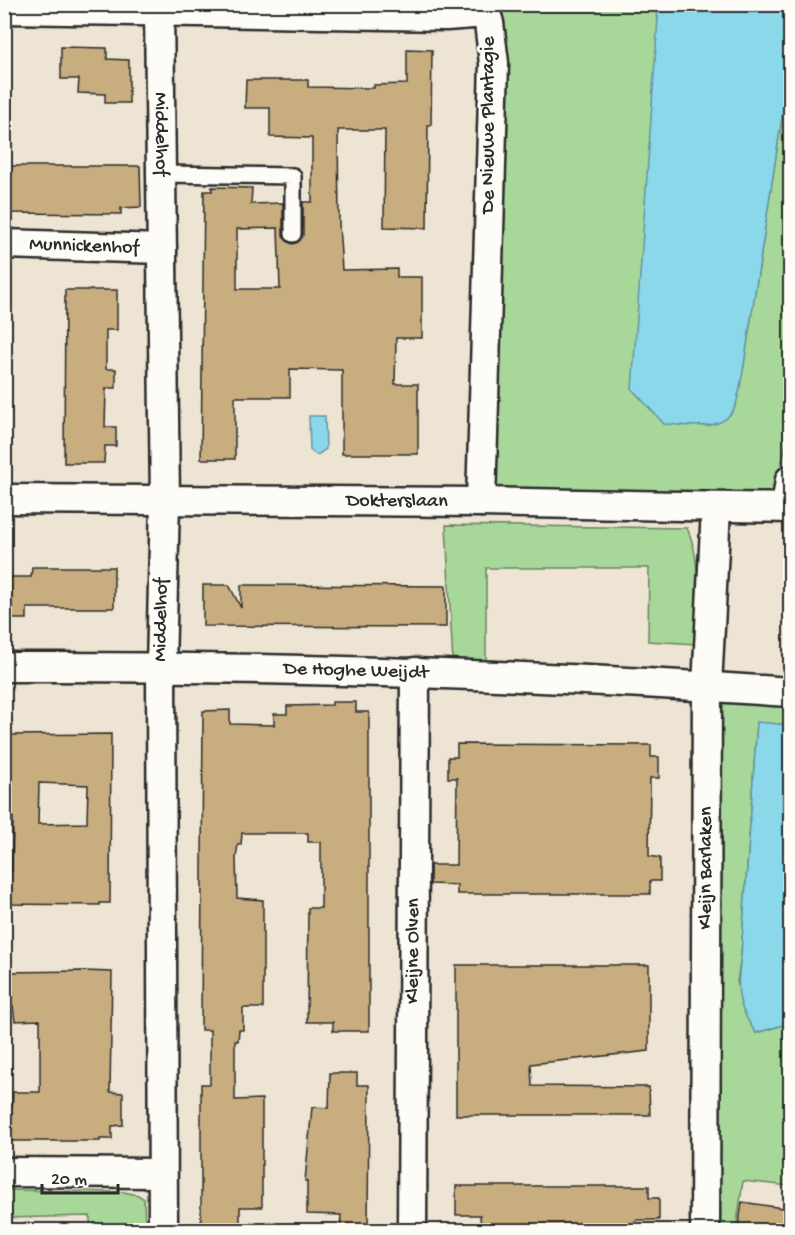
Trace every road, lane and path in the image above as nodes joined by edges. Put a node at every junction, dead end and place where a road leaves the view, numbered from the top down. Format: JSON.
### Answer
{"nodes":[{"id":1,"x":4,"y":9,"type":"edge"},
{"id":2,"x":159,"y":10,"type":"junction"},
{"id":3,"x":162,"y":174,"type":"junction"},
{"id":4,"x":294,"y":234,"type":"dead end"},
{"id":5,"x":4,"y":244,"type":"edge"},
{"id":6,"x":162,"y":249,"type":"junction"},
{"id":7,"x":790,"y":480,"type":"edge"},
{"id":8,"x":4,"y":499,"type":"edge"},
{"id":9,"x":165,"y":501,"type":"junction"},
{"id":10,"x":481,"y":502,"type":"junction"},
{"id":11,"x":716,"y":508,"type":"junction"},
{"id":12,"x":788,"y":508,"type":"edge"},
{"id":13,"x":161,"y":667,"type":"junction"},
{"id":14,"x":4,"y":668,"type":"edge"},
{"id":15,"x":415,"y":672,"type":"junction"},
{"id":16,"x":707,"y":687,"type":"junction"},
{"id":17,"x":790,"y":692,"type":"edge"},
{"id":18,"x":4,"y":1172,"type":"edge"},
{"id":19,"x":162,"y":1173,"type":"junction"},
{"id":20,"x":162,"y":1230,"type":"edge"},
{"id":21,"x":411,"y":1230,"type":"edge"},
{"id":22,"x":705,"y":1230,"type":"edge"}],
"edges":[{"from":1,"to":2,"type":"street","name":"De Nieuwe Plantagie"},
{"from":2,"to":3,"type":"street","name":"Middelhof"},
{"from":2,"to":10,"type":"street","name":"De Nieuwe Plantagie"},
{"from":3,"to":4,"type":"lane"},
{"from":3,"to":6,"type":"street","name":"Middelhof"},
{"from":5,"to":6,"type":"street","name":"Munnickenhof"},
{"from":6,"to":9,"type":"street","name":"Middelhof"},
{"from":7,"to":12,"type":"street"},
{"from":8,"to":9,"type":"street","name":"Dokterslaan"},
{"from":9,"to":10,"type":"street","name":"Dokterslaan"},
{"from":9,"to":13,"type":"street","name":"Middelhof"},
{"from":10,"to":11,"type":"street","name":"Dokterslaan"},
{"from":11,"to":12,"type":"street","name":"Dokterslaan"},
{"from":11,"to":16,"type":"street","name":"Kleijn Barlaken"},
{"from":13,"to":14,"type":"street","name":"De Hoghe Weijdt"},
{"from":13,"to":15,"type":"street","name":"De Hoghe Weijdt"},
{"from":13,"to":19,"type":"street","name":"Middelhof"},
{"from":15,"to":16,"type":"street","name":"De Hoghe Weijdt"},
{"from":15,"to":21,"type":"street","name":"Kleijne Olven"},
{"from":16,"to":17,"type":"street","name":"De Hoghe Weijdt"},
{"from":16,"to":22,"type":"street","name":"Kleijn Barlaken"},
{"from":18,"to":19,"type":"street"},
{"from":19,"to":20,"type":"street","name":"Middelhof"}]}
